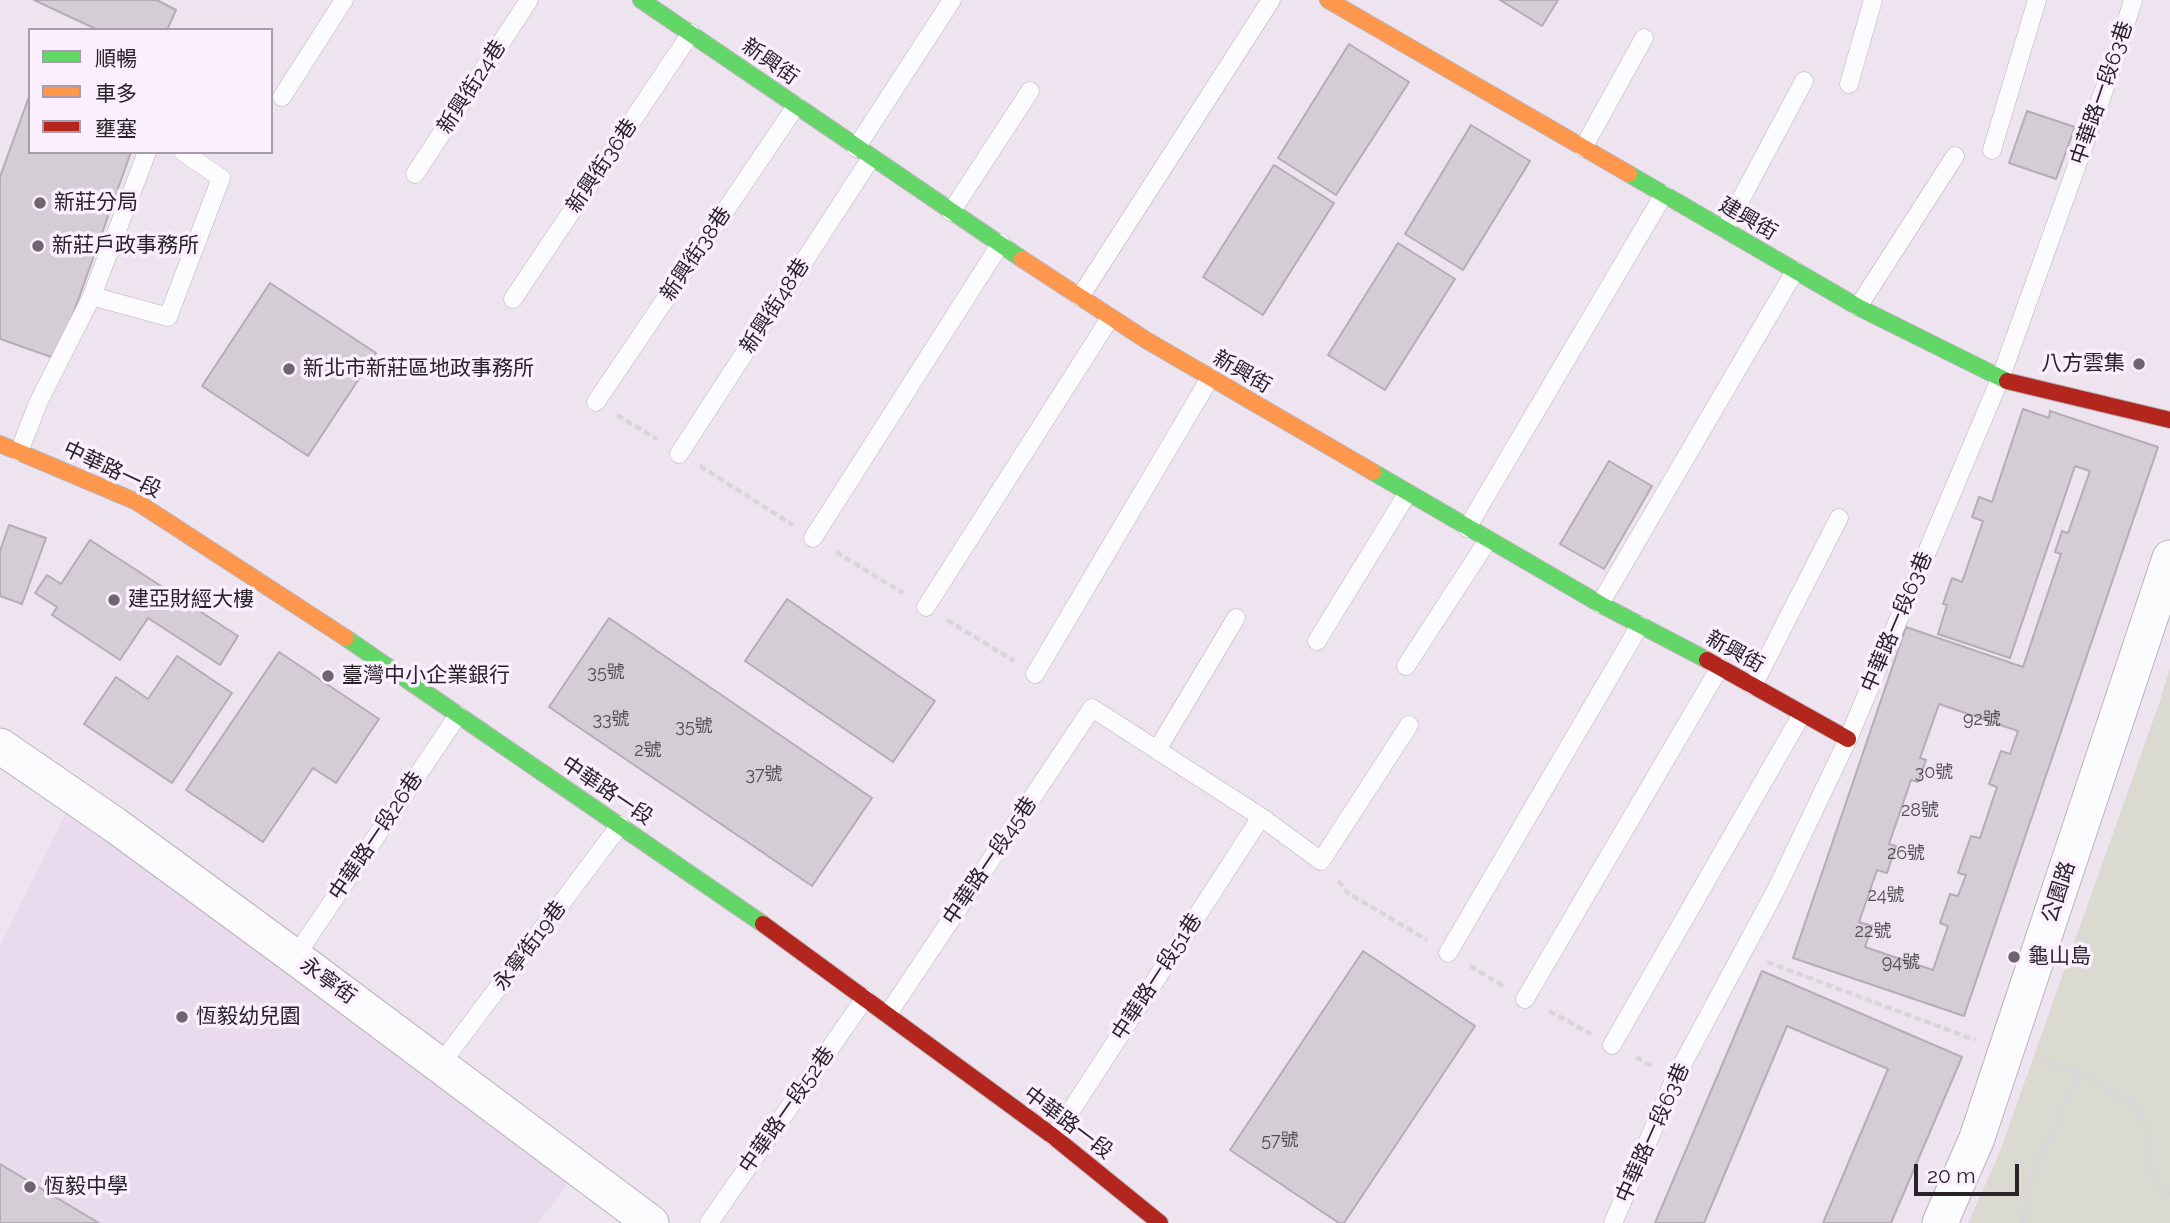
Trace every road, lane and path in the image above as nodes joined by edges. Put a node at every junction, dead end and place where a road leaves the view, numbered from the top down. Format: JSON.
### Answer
{"nodes":[{"id":1,"x":344,"y":0,"type":"edge"},
{"id":2,"x":529,"y":0,"type":"edge"},
{"id":3,"x":641,"y":0,"type":"edge"},
{"id":4,"x":952,"y":0,"type":"edge"},
{"id":5,"x":1271,"y":0,"type":"edge"},
{"id":6,"x":1328,"y":0,"type":"edge"},
{"id":7,"x":1873,"y":0,"type":"edge"},
{"id":8,"x":2037,"y":0,"type":"edge"},
{"id":9,"x":2133,"y":0,"type":"edge"},
{"id":10,"x":691,"y":33,"type":"junction"},
{"id":11,"x":1644,"y":38,"type":"dead end"},
{"id":12,"x":1804,"y":81,"type":"dead end"},
{"id":13,"x":1849,"y":84,"type":"dead end"},
{"id":14,"x":1030,"y":91,"type":"dead end"},
{"id":15,"x":282,"y":97,"type":"dead end"},
{"id":16,"x":796,"y":106,"type":"junction"},
{"id":17,"x":856,"y":148,"type":"junction"},
{"id":18,"x":1583,"y":148,"type":"junction"},
{"id":19,"x":1992,"y":150,"type":"dead end"},
{"id":20,"x":147,"y":154,"type":"edge"},
{"id":21,"x":186,"y":154,"type":"edge"},
{"id":22,"x":1955,"y":156,"type":"dead end"},
{"id":23,"x":871,"y":158,"type":"junction"},
{"id":24,"x":415,"y":174,"type":"dead end"},
{"id":25,"x":1664,"y":194,"type":"junction"},
{"id":26,"x":951,"y":212,"type":"junction"},
{"id":27,"x":1725,"y":229,"type":"junction"},
{"id":28,"x":1001,"y":243,"type":"junction"},
{"id":29,"x":1795,"y":271,"type":"junction"},
{"id":30,"x":92,"y":296,"type":"junction"},
{"id":31,"x":1080,"y":297,"type":"junction"},
{"id":32,"x":513,"y":299,"type":"dead end"},
{"id":33,"x":1858,"y":307,"type":"junction"},
{"id":34,"x":1110,"y":317,"type":"junction"},
{"id":35,"x":1210,"y":379,"type":"junction"},
{"id":36,"x":2000,"y":379,"type":"junction"},
{"id":37,"x":596,"y":402,"type":"joint"},
{"id":38,"x":2170,"y":420,"type":"edge"},
{"id":39,"x":0,"y":444,"type":"edge"},
{"id":40,"x":19,"y":452,"type":"junction"},
{"id":41,"x":679,"y":453,"type":"junction"},
{"id":42,"x":1408,"y":494,"type":"junction"},
{"id":43,"x":1839,"y":518,"type":"dead end"},
{"id":44,"x":1467,"y":528,"type":"junction"},
{"id":45,"x":813,"y":538,"type":"junction"},
{"id":46,"x":1488,"y":540,"type":"junction"},
{"id":47,"x":2170,"y":558,"type":"edge"},
{"id":48,"x":1600,"y":604,"type":"junction"},
{"id":49,"x":926,"y":607,"type":"junction"},
{"id":50,"x":1236,"y":618,"type":"dead end"},
{"id":51,"x":1640,"y":625,"type":"junction"},
{"id":52,"x":1317,"y":641,"type":"dead end"},
{"id":53,"x":1406,"y":666,"type":"dead end"},
{"id":54,"x":1720,"y":667,"type":"junction"},
{"id":55,"x":1035,"y":674,"type":"joint"},
{"id":56,"x":1753,"y":686,"type":"junction"},
{"id":57,"x":1802,"y":714,"type":"junction"},
{"id":58,"x":458,"y":715,"type":"junction"},
{"id":59,"x":1409,"y":725,"type":"dead end"},
{"id":60,"x":1848,"y":739,"type":"junction"},
{"id":61,"x":0,"y":746,"type":"edge"},
{"id":62,"x":1157,"y":750,"type":"junction"},
{"id":63,"x":1261,"y":817,"type":"junction"},
{"id":64,"x":620,"y":825,"type":"junction"},
{"id":65,"x":1321,"y":860,"type":"junction"},
{"id":66,"x":1448,"y":953,"type":"junction"},
{"id":67,"x":1744,"y":953,"type":"junction"},
{"id":68,"x":295,"y":957,"type":"junction"},
{"id":69,"x":865,"y":998,"type":"junction"},
{"id":70,"x":1525,"y":999,"type":"junction"},
{"id":71,"x":888,"y":1014,"type":"junction"},
{"id":72,"x":1612,"y":1045,"type":"junction"},
{"id":73,"x":2005,"y":1051,"type":"junction"},
{"id":74,"x":440,"y":1065,"type":"junction"},
{"id":75,"x":2078,"y":1073,"type":"junction"},
{"id":76,"x":1675,"y":1079,"type":"junction"},
{"id":77,"x":1054,"y":1137,"type":"junction"},
{"id":78,"x":2170,"y":1195,"type":"edge"},
{"id":79,"x":1138,"y":1205,"type":"junction"},
{"id":80,"x":651,"y":1223,"type":"edge"},
{"id":81,"x":709,"y":1223,"type":"edge"},
{"id":82,"x":1124,"y":1223,"type":"edge"},
{"id":83,"x":1160,"y":1223,"type":"edge"},
{"id":84,"x":1613,"y":1223,"type":"edge"},
{"id":85,"x":1940,"y":1223,"type":"edge"},
{"id":86,"x":2023,"y":1223,"type":"edge"}],
"edges":[{"from":1,"to":15,"type":"lane"},
{"from":2,"to":24,"type":"lane","name":"新興街24巷"},
{"from":3,"to":10,"type":"street","name":"新興街"},
{"from":4,"to":17,"type":"lane"},
{"from":5,"to":31,"type":"lane"},
{"from":6,"to":18,"type":"street","name":"建興街"},
{"from":7,"to":13,"type":"lane"},
{"from":8,"to":19,"type":"lane"},
{"from":9,"to":36,"type":"lane","name":"中華路一段63巷"},
{"from":10,"to":16,"type":"street","name":"新興街"},
{"from":10,"to":32,"type":"lane","name":"新興街36巷"},
{"from":11,"to":18,"type":"lane"},
{"from":12,"to":27,"type":"lane"},
{"from":14,"to":26,"type":"lane"},
{"from":16,"to":17,"type":"street","name":"新興街"},
{"from":16,"to":37,"type":"lane","name":"新興街38巷"},
{"from":17,"to":23,"type":"street","name":"新興街"},
{"from":18,"to":25,"type":"street","name":"建興街"},
{"from":20,"to":30,"type":"lane"},
{"from":21,"to":30,"type":"lane"},
{"from":22,"to":33,"type":"lane"},
{"from":23,"to":26,"type":"street","name":"新興街"},
{"from":23,"to":41,"type":"lane","name":"新興街48巷"},
{"from":25,"to":27,"type":"street","name":"建興街"},
{"from":25,"to":44,"type":"lane"},
{"from":26,"to":28,"type":"street","name":"新興街"},
{"from":27,"to":29,"type":"street","name":"建興街"},
{"from":28,"to":31,"type":"street","name":"新興街"},
{"from":28,"to":45,"type":"lane"},
{"from":29,"to":33,"type":"street","name":"建興街"},
{"from":29,"to":48,"type":"lane"},
{"from":30,"to":40,"type":"lane"},
{"from":31,"to":34,"type":"street","name":"新興街"},
{"from":33,"to":36,"type":"street","name":"建興街"},
{"from":34,"to":35,"type":"street","name":"新興街"},
{"from":34,"to":49,"type":"lane"},
{"from":35,"to":42,"type":"street","name":"新興街"},
{"from":35,"to":55,"type":"lane"},
{"from":36,"to":38,"type":"street","name":"建興街"},
{"from":36,"to":60,"type":"lane","name":"中華路一段63巷"},
{"from":37,"to":41,"type":"path"},
{"from":39,"to":40,"type":"street","name":"中華路一段"},
{"from":40,"to":58,"type":"street","name":"中華路一段"},
{"from":41,"to":45,"type":"path"},
{"from":42,"to":44,"type":"street","name":"新興街"},
{"from":42,"to":52,"type":"lane"},
{"from":43,"to":56,"type":"lane"},
{"from":44,"to":46,"type":"street","name":"新興街"},
{"from":45,"to":49,"type":"path"},
{"from":46,"to":48,"type":"street","name":"新興街"},
{"from":46,"to":53,"type":"lane"},
{"from":47,"to":73,"type":"street","name":"公園路"},
{"from":48,"to":51,"type":"street","name":"新興街"},
{"from":49,"to":55,"type":"path"},
{"from":50,"to":62,"type":"lane"},
{"from":51,"to":54,"type":"street","name":"新興街"},
{"from":51,"to":66,"type":"lane"},
{"from":54,"to":56,"type":"street","name":"新興街"},
{"from":54,"to":70,"type":"lane"},
{"from":56,"to":57,"type":"street","name":"新興街"},
{"from":57,"to":60,"type":"street","name":"新興街"},
{"from":57,"to":72,"type":"lane"},
{"from":58,"to":64,"type":"street","name":"中華路一段"},
{"from":58,"to":68,"type":"lane","name":"中華路一段26巷"},
{"from":59,"to":65,"type":"lane"},
{"from":60,"to":67,"type":"lane","name":"中華路一段63巷"},
{"from":61,"to":68,"type":"street","name":"永寧街"},
{"from":62,"to":63,"type":"lane"},
{"from":62,"to":71,"type":"lane","name":"中華路一段45巷"},
{"from":63,"to":65,"type":"lane"},
{"from":63,"to":77,"type":"lane","name":"中華路一段51巷"},
{"from":64,"to":69,"type":"street","name":"中華路一段"},
{"from":64,"to":74,"type":"lane","name":"永寧街19巷"},
{"from":65,"to":66,"type":"path"},
{"from":66,"to":70,"type":"path"},
{"from":67,"to":73,"type":"path"},
{"from":67,"to":76,"type":"lane","name":"中華路一段63巷"},
{"from":68,"to":74,"type":"street","name":"永寧街"},
{"from":69,"to":71,"type":"street","name":"中華路一段"},
{"from":69,"to":81,"type":"lane","name":"中華路一段52巷"},
{"from":70,"to":72,"type":"path"},
{"from":71,"to":77,"type":"street","name":"中華路一段"},
{"from":72,"to":76,"type":"path"},
{"from":73,"to":75,"type":"path"},
{"from":73,"to":85,"type":"street","name":"公園路"},
{"from":74,"to":80,"type":"street","name":"永寧街"},
{"from":75,"to":78,"type":"path"},
{"from":75,"to":86,"type":"path"},
{"from":76,"to":84,"type":"lane","name":"中華路一段63巷"},
{"from":77,"to":79,"type":"street","name":"中華路一段"},
{"from":79,"to":82,"type":"lane"},
{"from":79,"to":83,"type":"street","name":"中華路一段"}]}
